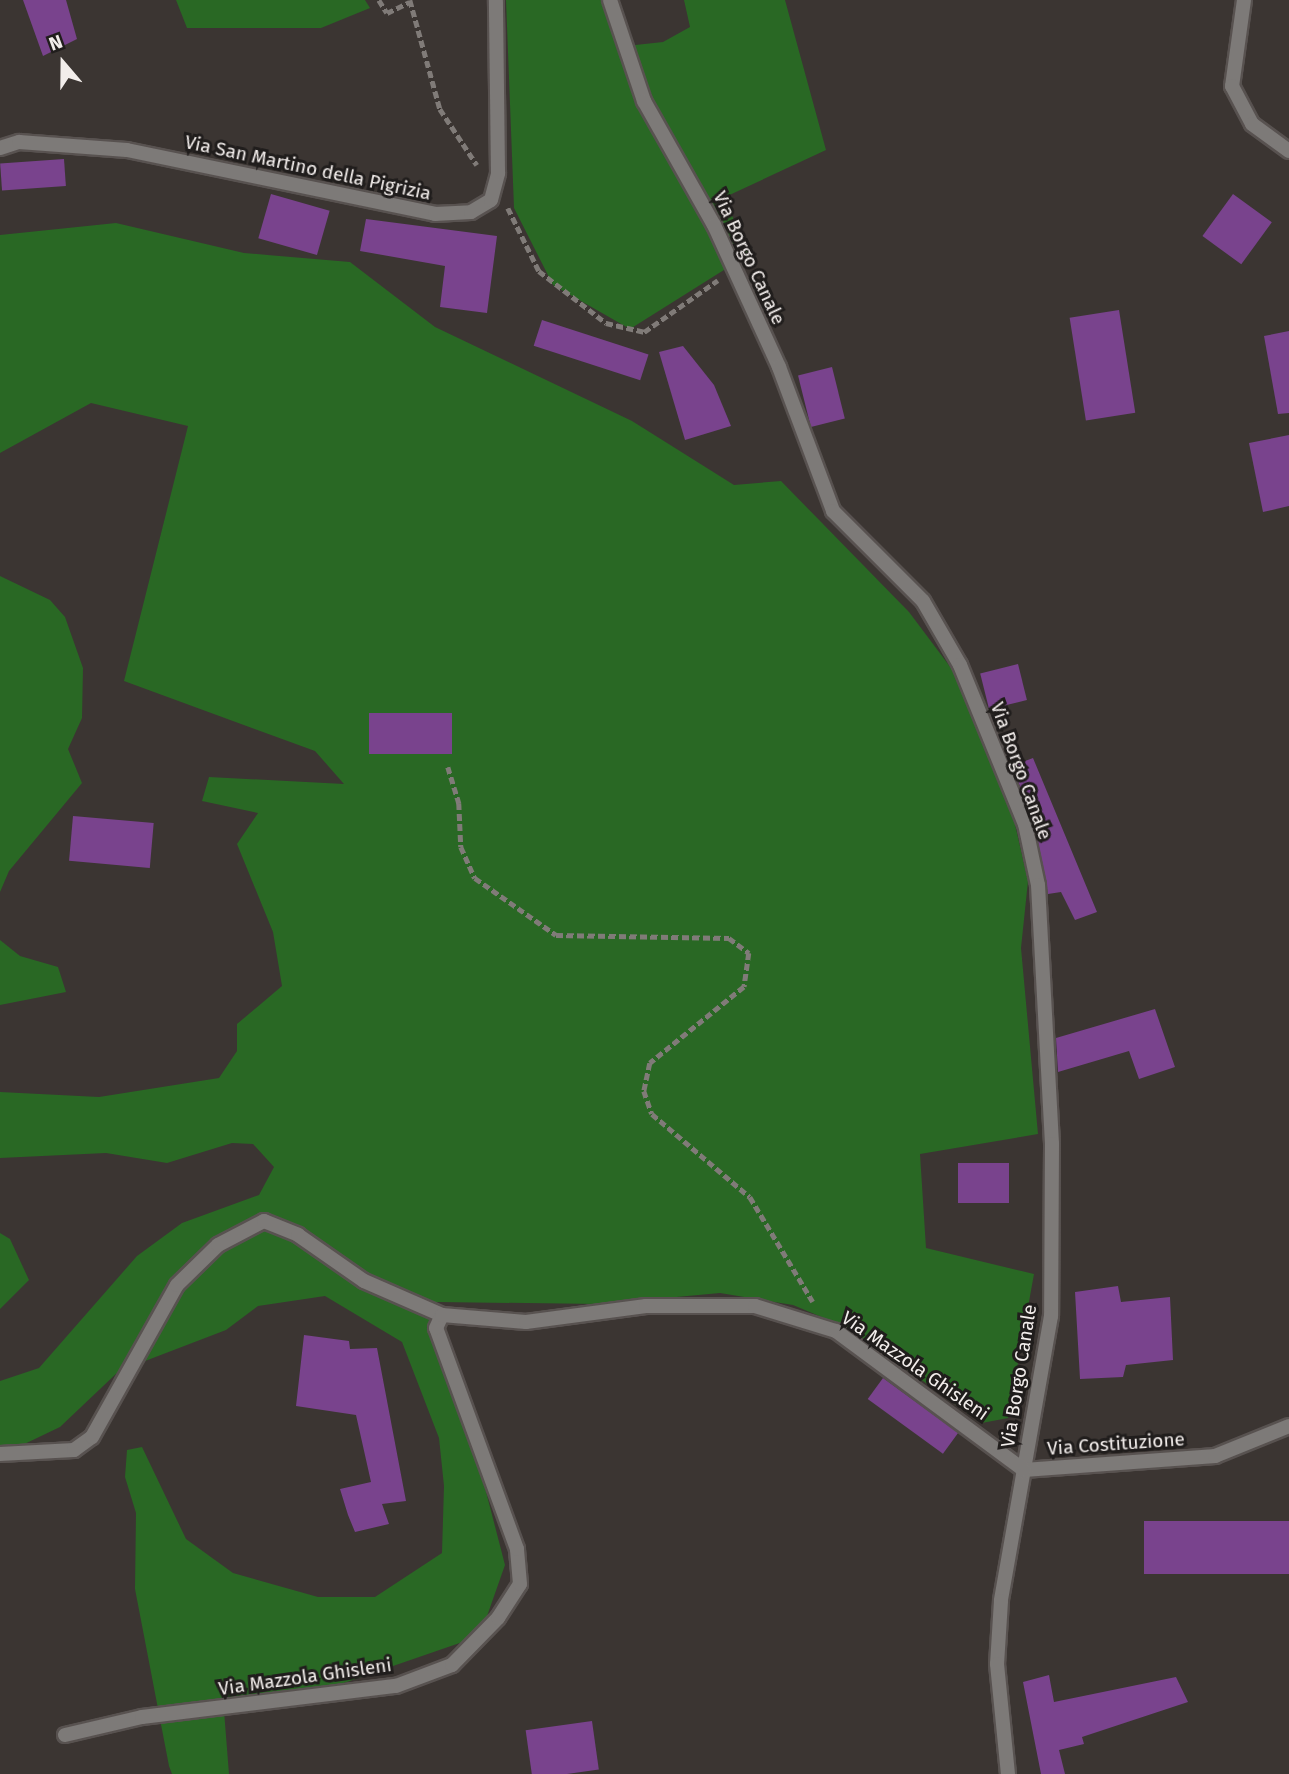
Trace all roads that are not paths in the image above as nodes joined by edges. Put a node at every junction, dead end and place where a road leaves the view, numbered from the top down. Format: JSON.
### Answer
{"nodes":[{"id":1,"x":496,"y":0,"type":"edge"},
{"id":2,"x":610,"y":0,"type":"edge"},
{"id":3,"x":1244,"y":0,"type":"edge"},
{"id":4,"x":0,"y":148,"type":"edge"},
{"id":5,"x":1289,"y":151,"type":"edge"},
{"id":6,"x":442,"y":1315,"type":"junction"},
{"id":7,"x":1289,"y":1426,"type":"edge"},
{"id":8,"x":0,"y":1454,"type":"edge"},
{"id":9,"x":1024,"y":1470,"type":"junction"},
{"id":10,"x":65,"y":1735,"type":"dead end"},
{"id":11,"x":1008,"y":1774,"type":"edge"}],
"edges":[{"from":1,"to":4,"type":"street","name":"Via San Martino della Pigrizia"},
{"from":2,"to":9,"type":"street","name":"Via Borgo Canale"},
{"from":3,"to":5,"type":"street"},
{"from":6,"to":8,"type":"street","name":"Via Mazzola Ghisleni"},
{"from":6,"to":9,"type":"street","name":"Via Mazzola Ghisleni"},
{"from":6,"to":10,"type":"street","name":"Via Mazzola Ghisleni"},
{"from":7,"to":9,"type":"street","name":"Via Costituzione"},
{"from":9,"to":11,"type":"street","name":"Via Borgo Canale"}]}
